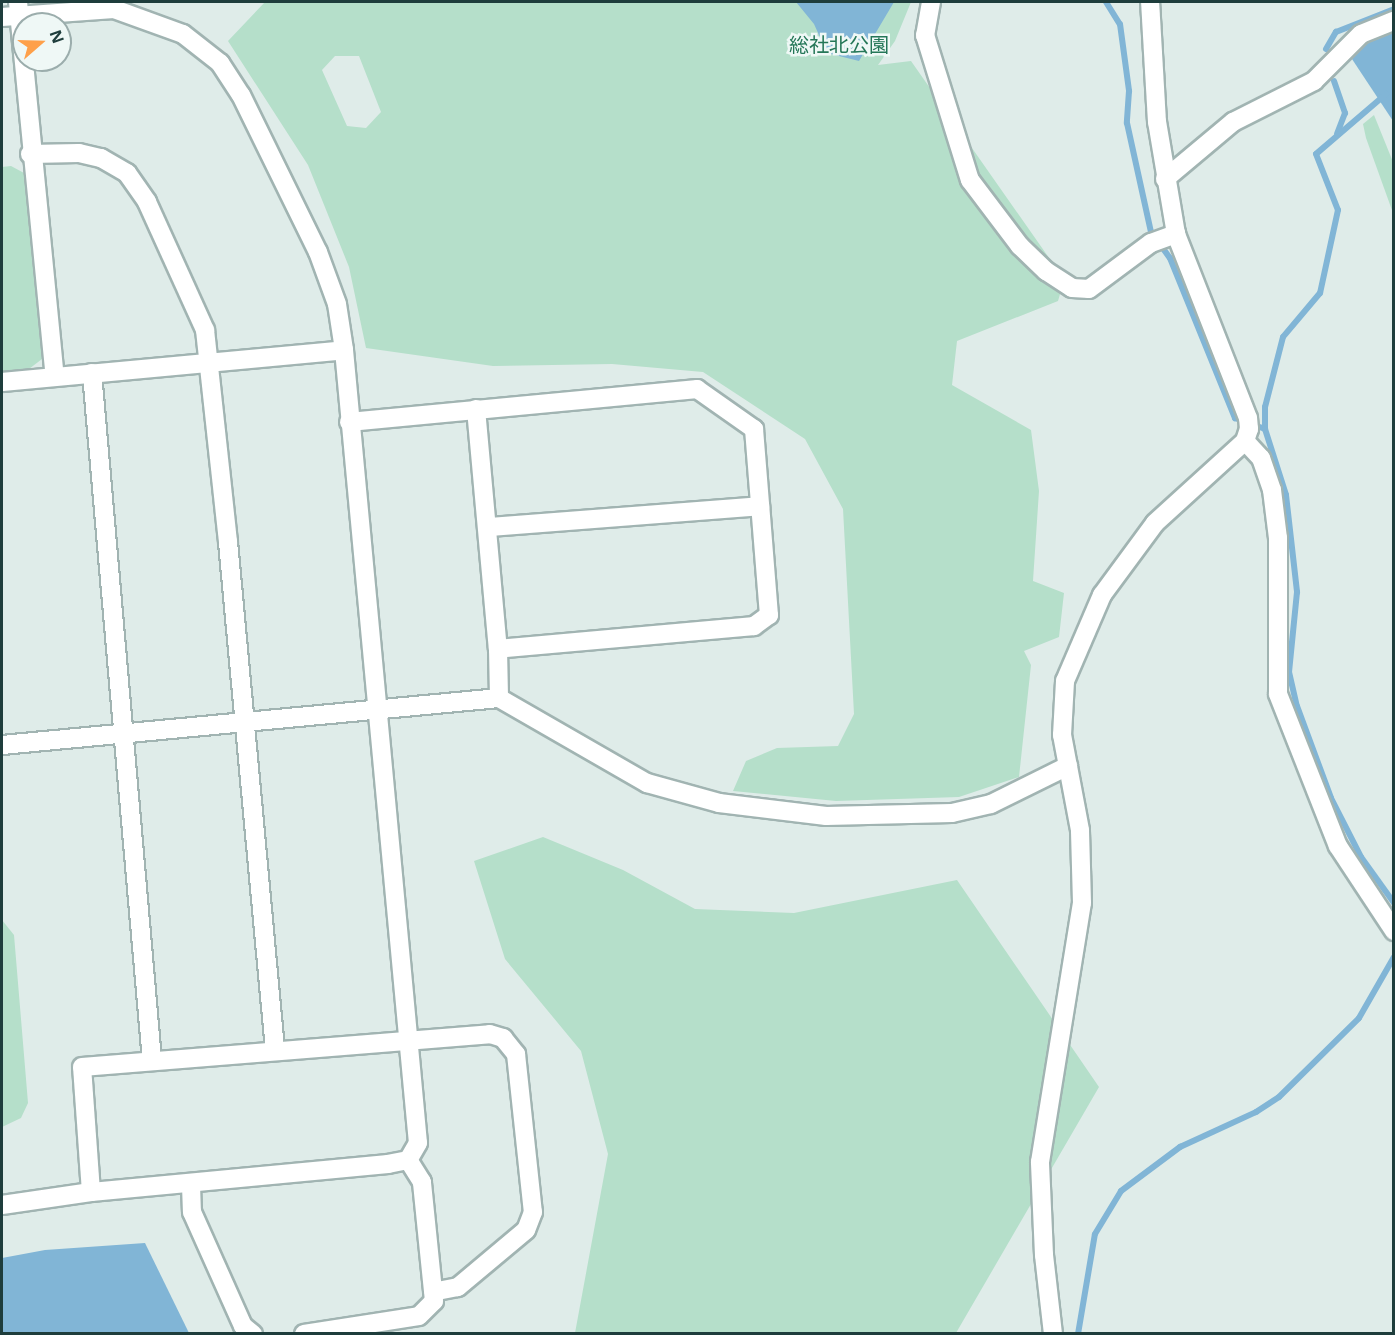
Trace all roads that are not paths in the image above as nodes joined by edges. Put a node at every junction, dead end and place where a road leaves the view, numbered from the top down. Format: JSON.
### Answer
{"nodes":[{"id":1,"x":931,"y":2,"type":"edge"},
{"id":2,"x":1150,"y":2,"type":"edge"},
{"id":3,"x":13,"y":11,"type":"edge"},
{"id":4,"x":1394,"y":21,"type":"edge"},
{"id":5,"x":30,"y":154,"type":"junction"},
{"id":6,"x":1165,"y":179,"type":"junction"},
{"id":7,"x":1163,"y":239,"type":"junction"},
{"id":8,"x":344,"y":350,"type":"junction"},
{"id":9,"x":210,"y":361,"type":"junction"},
{"id":10,"x":92,"y":373,"type":"junction"},
{"id":11,"x":55,"y":376,"type":"junction"},
{"id":12,"x":2,"y":382,"type":"edge"},
{"id":13,"x":476,"y":409,"type":"junction"},
{"id":14,"x":349,"y":422,"type":"junction"},
{"id":15,"x":1247,"y":429,"type":"junction"},
{"id":16,"x":760,"y":506,"type":"junction"},
{"id":17,"x":489,"y":527,"type":"junction"},
{"id":18,"x":498,"y":649,"type":"junction"},
{"id":19,"x":498,"y":698,"type":"junction"},
{"id":20,"x":376,"y":711,"type":"junction"},
{"id":21,"x":246,"y":723,"type":"junction"},
{"id":22,"x":122,"y":734,"type":"junction"},
{"id":23,"x":2,"y":745,"type":"edge"},
{"id":24,"x":1068,"y":766,"type":"junction"},
{"id":25,"x":1394,"y":931,"type":"edge"},
{"id":26,"x":406,"y":1039,"type":"junction"},
{"id":27,"x":275,"y":1050,"type":"junction"},
{"id":28,"x":152,"y":1060,"type":"junction"},
{"id":29,"x":408,"y":1160,"type":"junction"},
{"id":30,"x":190,"y":1185,"type":"junction"},
{"id":31,"x":91,"y":1192,"type":"junction"},
{"id":32,"x":2,"y":1205,"type":"edge"},
{"id":33,"x":433,"y":1292,"type":"junction"},
{"id":34,"x":253,"y":1334,"type":"edge"},
{"id":35,"x":304,"y":1334,"type":"edge"},
{"id":36,"x":1053,"y":1334,"type":"edge"}],
"edges":[{"from":1,"to":7,"type":"street"},
{"from":2,"to":6,"type":"street"},
{"from":3,"to":5,"type":"street"},
{"from":3,"to":8,"type":"street"},
{"from":4,"to":6,"type":"street"},
{"from":5,"to":9,"type":"street"},
{"from":5,"to":11,"type":"street"},
{"from":6,"to":7,"type":"street"},
{"from":7,"to":15,"type":"street"},
{"from":8,"to":9,"type":"street"},
{"from":8,"to":14,"type":"street"},
{"from":9,"to":10,"type":"street"},
{"from":9,"to":21,"type":"street"},
{"from":10,"to":11,"type":"street"},
{"from":10,"to":22,"type":"street"},
{"from":11,"to":12,"type":"street"},
{"from":13,"to":14,"type":"street"},
{"from":13,"to":16,"type":"street"},
{"from":13,"to":17,"type":"street"},
{"from":14,"to":20,"type":"street"},
{"from":15,"to":24,"type":"street"},
{"from":15,"to":25,"type":"street"},
{"from":16,"to":17,"type":"street"},
{"from":16,"to":18,"type":"street"},
{"from":17,"to":18,"type":"street"},
{"from":18,"to":19,"type":"street"},
{"from":19,"to":20,"type":"street"},
{"from":19,"to":24,"type":"street"},
{"from":20,"to":21,"type":"street"},
{"from":20,"to":26,"type":"street"},
{"from":21,"to":22,"type":"street"},
{"from":21,"to":27,"type":"street"},
{"from":22,"to":23,"type":"street"},
{"from":22,"to":28,"type":"street"},
{"from":24,"to":36,"type":"street"},
{"from":26,"to":27,"type":"street"},
{"from":26,"to":29,"type":"street"},
{"from":26,"to":33,"type":"street"},
{"from":27,"to":28,"type":"street"},
{"from":28,"to":31,"type":"street"},
{"from":29,"to":30,"type":"street"},
{"from":29,"to":33,"type":"street"},
{"from":30,"to":31,"type":"street"},
{"from":30,"to":34,"type":"street"},
{"from":31,"to":32,"type":"street"},
{"from":33,"to":35,"type":"street"}]}
